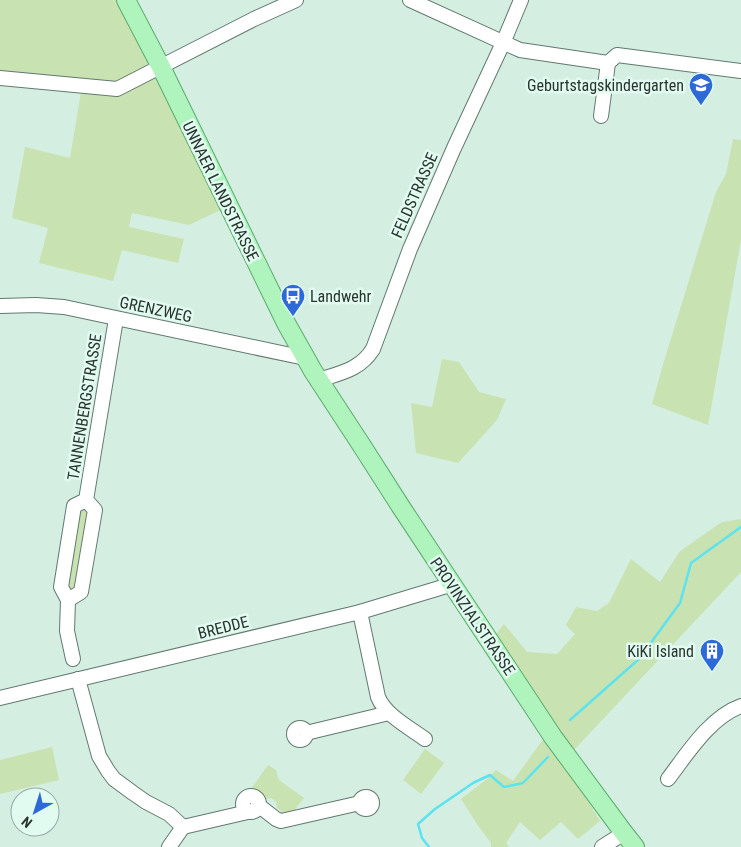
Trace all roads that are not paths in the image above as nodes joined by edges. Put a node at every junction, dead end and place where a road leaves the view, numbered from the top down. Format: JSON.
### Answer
{"nodes":[{"id":1,"x":126,"y":0,"type":"edge"},
{"id":2,"x":296,"y":0,"type":"edge"},
{"id":3,"x":410,"y":0,"type":"edge"},
{"id":4,"x":521,"y":0,"type":"edge"},
{"id":5,"x":503,"y":43,"type":"junction"},
{"id":6,"x":608,"y":63,"type":"junction"},
{"id":7,"x":161,"y":68,"type":"junction"},
{"id":8,"x":741,"y":72,"type":"edge"},
{"id":9,"x":0,"y":78,"type":"edge"},
{"id":10,"x":601,"y":116,"type":"dead end"},
{"id":11,"x":0,"y":306,"type":"edge"},
{"id":12,"x":116,"y":319,"type":"junction"},
{"id":13,"x":304,"y":358,"type":"junction"},
{"id":14,"x":319,"y":380,"type":"junction"},
{"id":15,"x":86,"y":500,"type":"junction"},
{"id":16,"x":452,"y":584,"type":"junction"},
{"id":17,"x":68,"y":600,"type":"junction"},
{"id":18,"x":360,"y":612,"type":"junction"},
{"id":19,"x":73,"y":659,"type":"dead end"},
{"id":20,"x":78,"y":679,"type":"junction"},
{"id":21,"x":0,"y":698,"type":"edge"},
{"id":22,"x":741,"y":706,"type":"edge"},
{"id":23,"x":389,"y":713,"type":"junction"},
{"id":24,"x":306,"y":733,"type":"dead end"},
{"id":25,"x":425,"y":739,"type":"dead end"},
{"id":26,"x":668,"y":779,"type":"dead end"},
{"id":27,"x":360,"y":804,"type":"dead end"},
{"id":28,"x":182,"y":827,"type":"junction"},
{"id":29,"x":630,"y":840,"type":"edge"},
{"id":30,"x":169,"y":847,"type":"edge"},
{"id":31,"x":602,"y":847,"type":"edge"}],
"edges":[{"from":1,"to":7,"type":"main road","name":"UNNAER LANDSTRASSE"},
{"from":2,"to":7,"type":"street"},
{"from":3,"to":5,"type":"street"},
{"from":4,"to":5,"type":"street","name":"FELDSTRASSE"},
{"from":5,"to":6,"type":"street"},
{"from":5,"to":14,"type":"street","name":"FELDSTRASSE"},
{"from":6,"to":8,"type":"street"},
{"from":6,"to":10,"type":"street"},
{"from":7,"to":9,"type":"street"},
{"from":7,"to":13,"type":"main road","name":"UNNAER LANDSTRASSE"},
{"from":11,"to":12,"type":"street","name":"GRENZWEG"},
{"from":12,"to":13,"type":"street","name":"GRENZWEG"},
{"from":12,"to":15,"type":"street","name":"TANNENBERGSTRASSE"},
{"from":13,"to":14,"type":"main road","name":"UNNAER LANDSTRASSE"},
{"from":14,"to":16,"type":"main road","name":"PROVINZIALSTRASSE"},
{"from":15,"to":17,"type":"street","name":"TANNENBERGSTRASSE"},
{"from":15,"to":17,"type":"street","name":"TANNENBERGSTRASSE"},
{"from":16,"to":18,"type":"street","name":"BREDDE"},
{"from":16,"to":29,"type":"main road","name":"PROVINZIALSTRASSE"},
{"from":17,"to":19,"type":"street","name":"TANNENBERGSTRASSE"},
{"from":18,"to":20,"type":"street","name":"BREDDE"},
{"from":18,"to":23,"type":"street"},
{"from":20,"to":21,"type":"street","name":"BREDDE"},
{"from":20,"to":28,"type":"street"},
{"from":22,"to":26,"type":"street"},
{"from":23,"to":24,"type":"street"},
{"from":23,"to":25,"type":"street"},
{"from":27,"to":28,"type":"street"},
{"from":28,"to":30,"type":"street"},
{"from":29,"to":31,"type":"street"}]}
